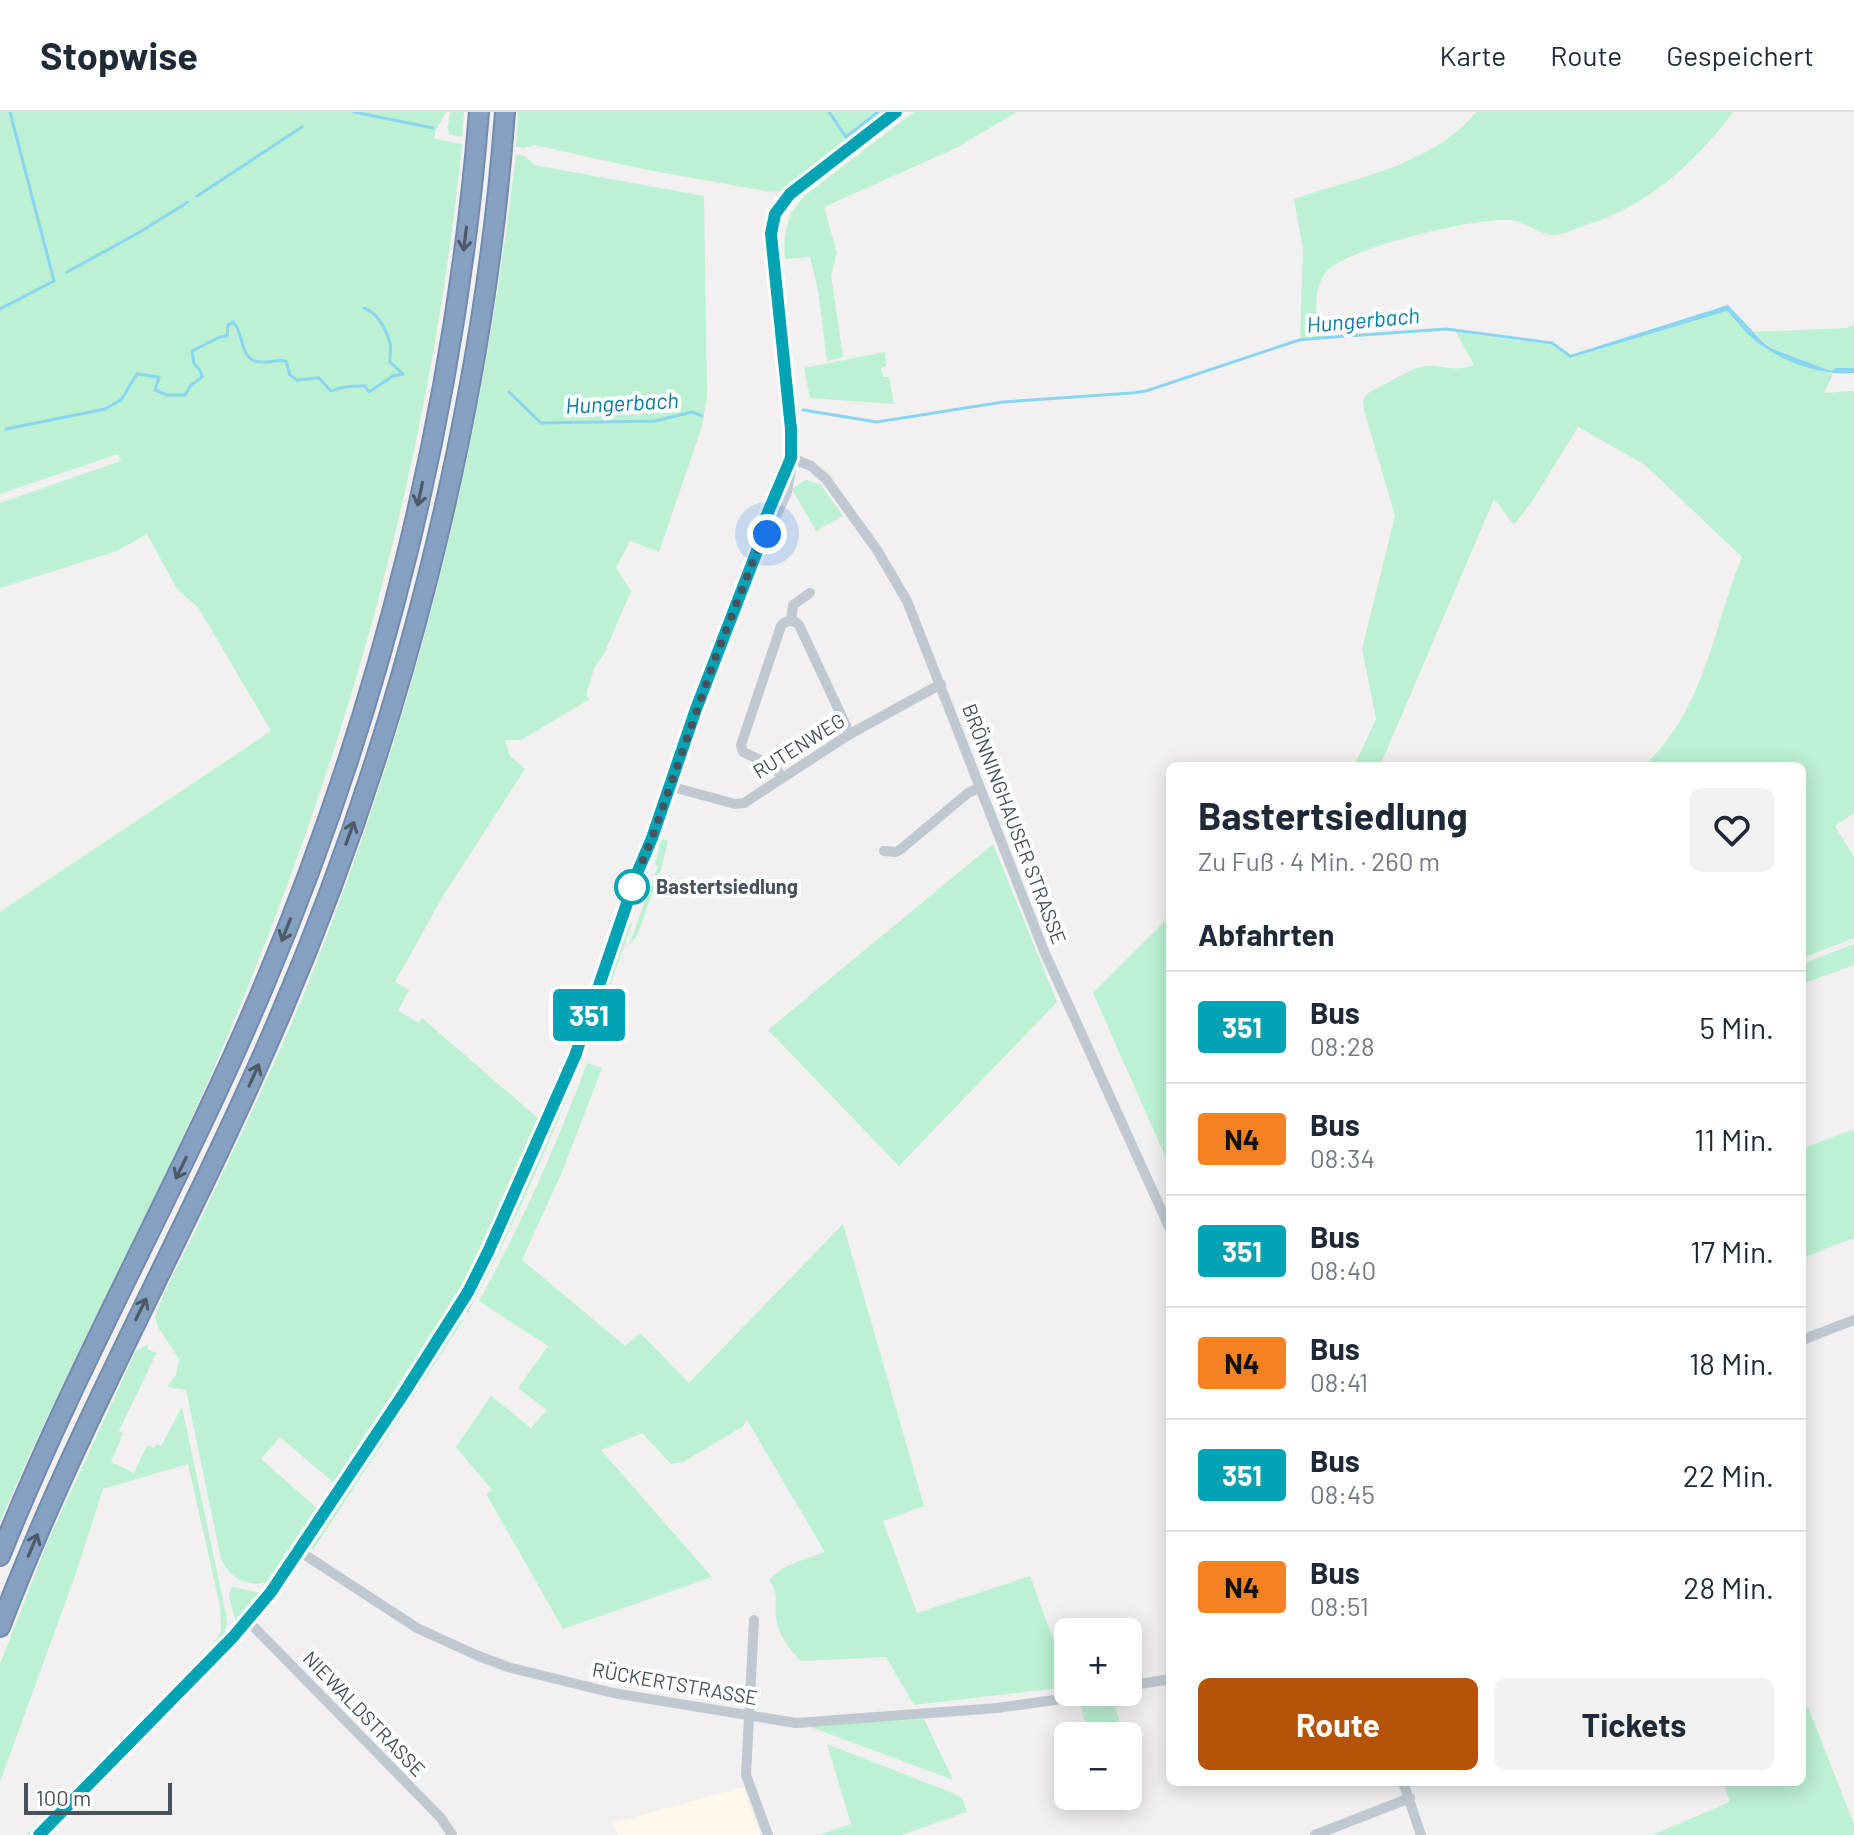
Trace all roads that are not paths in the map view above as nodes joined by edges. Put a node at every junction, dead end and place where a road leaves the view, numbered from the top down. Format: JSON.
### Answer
{"nodes":[{"id":1,"x":896,"y":112,"type":"edge"},
{"id":2,"x":478,"y":118,"type":"edge"},
{"id":3,"x":504,"y":120,"type":"edge"},
{"id":4,"x":791,"y":458,"type":"junction"},
{"id":5,"x":810,"y":593,"type":"dead end"},
{"id":6,"x":791,"y":621,"type":"junction"},
{"id":7,"x":941,"y":684,"type":"junction"},
{"id":8,"x":850,"y":734,"type":"junction"},
{"id":9,"x":782,"y":777,"type":"junction"},
{"id":10,"x":669,"y":786,"type":"junction"},
{"id":11,"x":979,"y":788,"type":"junction"},
{"id":12,"x":884,"y":851,"type":"dead end"},
{"id":13,"x":1166,"y":1220,"type":"edge"},
{"id":14,"x":1854,"y":1320,"type":"edge"},
{"id":15,"x":1806,"y":1338,"type":"edge"},
{"id":16,"x":299,"y":1551,"type":"junction"},
{"id":17,"x":0,"y":1556,"type":"edge"},
{"id":18,"x":754,"y":1620,"type":"dead end"},
{"id":19,"x":248,"y":1621,"type":"junction"},
{"id":20,"x":0,"y":1627,"type":"edge"},
{"id":21,"x":1166,"y":1680,"type":"edge"},
{"id":22,"x":1142,"y":1684,"type":"edge"},
{"id":23,"x":1054,"y":1700,"type":"edge"},
{"id":24,"x":749,"y":1717,"type":"junction"},
{"id":25,"x":1405,"y":1786,"type":"edge"},
{"id":26,"x":1410,"y":1798,"type":"junction"},
{"id":27,"x":39,"y":1835,"type":"edge"},
{"id":28,"x":452,"y":1835,"type":"edge"},
{"id":29,"x":768,"y":1835,"type":"edge"},
{"id":30,"x":1315,"y":1835,"type":"edge"},
{"id":31,"x":1421,"y":1835,"type":"edge"}],
"edges":[{"from":1,"to":4,"type":"street"},
{"from":2,"to":17,"type":"highway","one_way":true},
{"from":20,"to":3,"type":"highway","one_way":true},
{"from":4,"to":7,"type":"street","name":"BRÖNNINGHAUSER STRASSE"},
{"from":4,"to":10,"type":"street"},
{"from":5,"to":6,"type":"street"},
{"from":6,"to":8,"type":"street"},
{"from":6,"to":9,"type":"street"},
{"from":7,"to":8,"type":"street","name":"RUTENWEG"},
{"from":7,"to":11,"type":"street","name":"BRÖNNINGHAUSER STRASSE"},
{"from":8,"to":9,"type":"street","name":"RUTENWEG"},
{"from":9,"to":10,"type":"street","name":"RUTENWEG"},
{"from":10,"to":16,"type":"street"},
{"from":11,"to":12,"type":"street"},
{"from":11,"to":13,"type":"street","name":"BRÖNNINGHAUSER STRASSE"},
{"from":14,"to":15,"type":"street"},
{"from":16,"to":19,"type":"street"},
{"from":16,"to":24,"type":"street","name":"RÜCKERTSTRASSE"},
{"from":18,"to":24,"type":"street"},
{"from":19,"to":27,"type":"street"},
{"from":19,"to":28,"type":"street","name":"NIEWALDSTRASSE"},
{"from":21,"to":22,"type":"street"},
{"from":23,"to":24,"type":"street","name":"RÜCKERTSTRASSE"},
{"from":24,"to":29,"type":"street"},
{"from":25,"to":26,"type":"street"},
{"from":26,"to":30,"type":"street"},
{"from":26,"to":31,"type":"street"}]}
